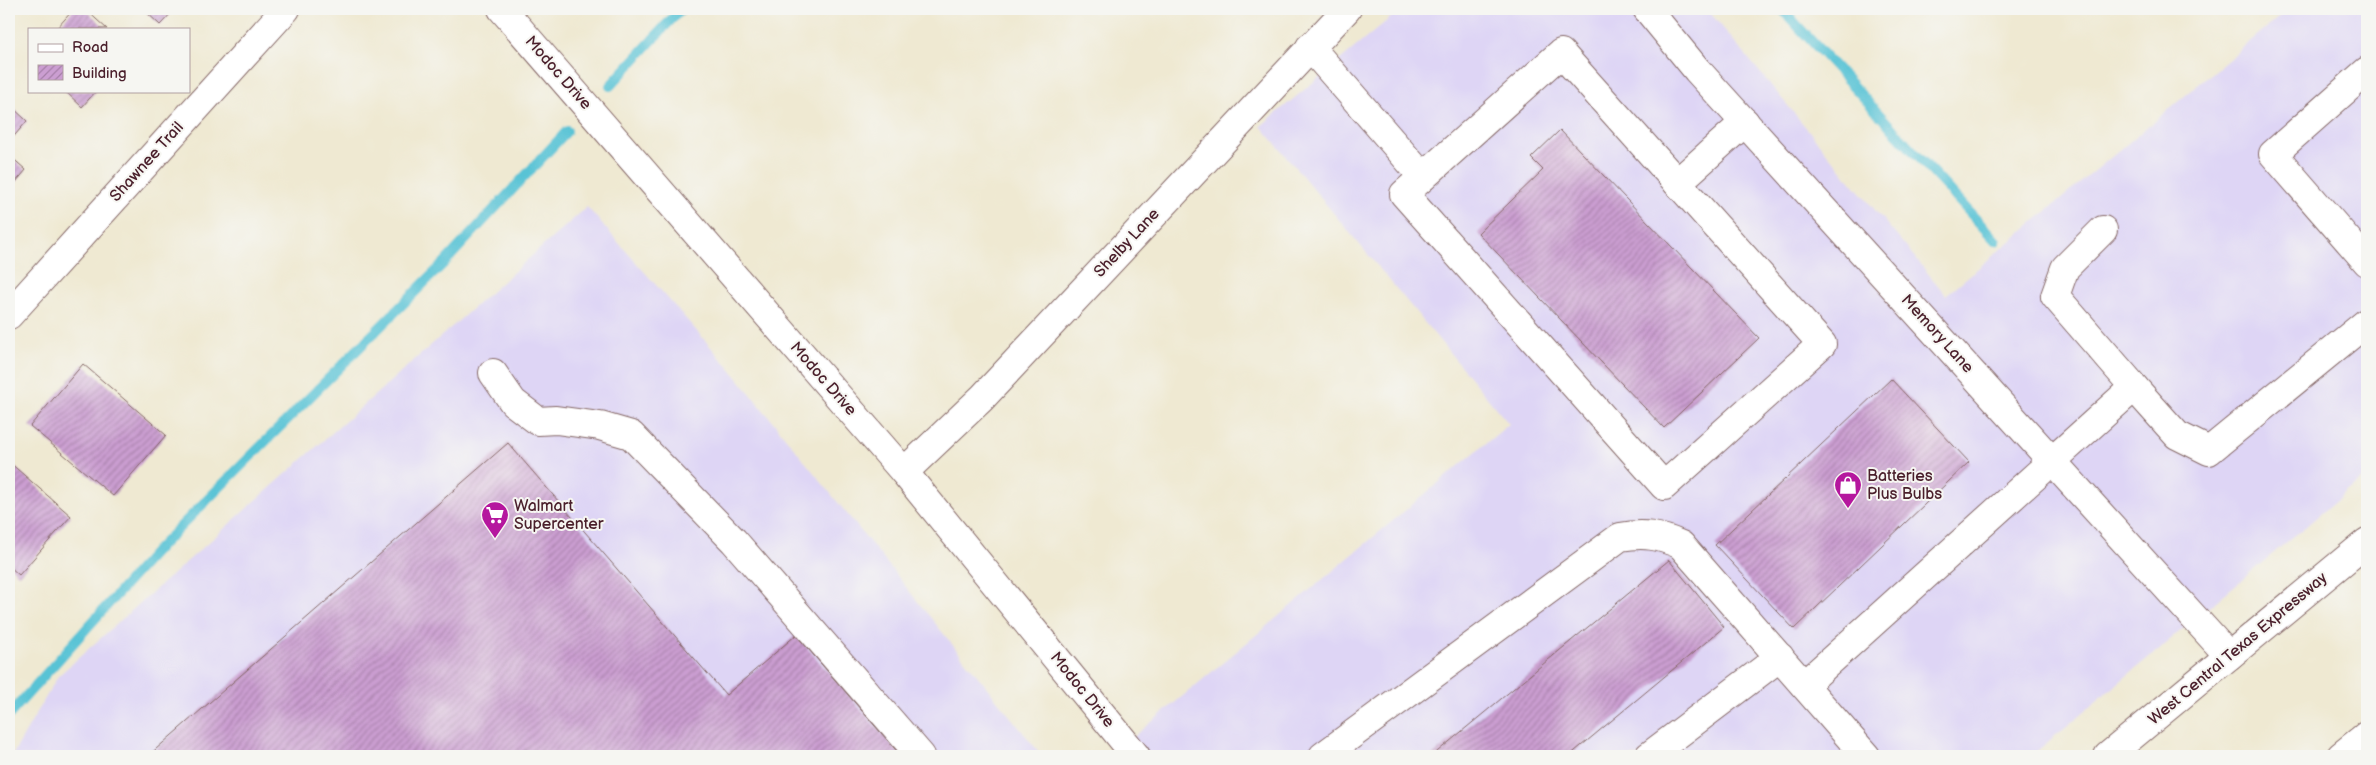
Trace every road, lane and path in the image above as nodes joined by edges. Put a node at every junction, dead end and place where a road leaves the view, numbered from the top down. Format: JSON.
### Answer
{"nodes":[{"id":1,"x":286,"y":9,"type":"edge"},
{"id":2,"x":502,"y":9,"type":"edge"},
{"id":3,"x":1347,"y":9,"type":"edge"},
{"id":4,"x":1647,"y":9,"type":"edge"},
{"id":5,"x":1310,"y":48,"type":"junction"},
{"id":6,"x":2367,"y":71,"type":"edge"},
{"id":7,"x":1745,"y":122,"type":"junction"},
{"id":8,"x":1422,"y":177,"type":"junction"},
{"id":9,"x":1678,"y":183,"type":"junction"},
{"id":10,"x":2102,"y":230,"type":"dead end"},
{"id":11,"x":2367,"y":262,"type":"edge"},
{"id":12,"x":9,"y":315,"type":"edge"},
{"id":13,"x":2367,"y":322,"type":"edge"},
{"id":14,"x":493,"y":373,"type":"dead end"},
{"id":15,"x":2134,"y":387,"type":"junction"},
{"id":16,"x":2051,"y":460,"type":"junction"},
{"id":17,"x":904,"y":472,"type":"junction"},
{"id":18,"x":2367,"y":542,"type":"edge"},
{"id":19,"x":2229,"y":656,"type":"junction"},
{"id":20,"x":1780,"y":657,"type":"junction"},
{"id":21,"x":1804,"y":686,"type":"junction"},
{"id":22,"x":2367,"y":734,"type":"edge"},
{"id":23,"x":921,"y":756,"type":"edge"},
{"id":24,"x":1136,"y":756,"type":"edge"},
{"id":25,"x":1323,"y":756,"type":"edge"},
{"id":26,"x":1648,"y":756,"type":"edge"},
{"id":27,"x":1866,"y":756,"type":"edge"},
{"id":28,"x":2108,"y":756,"type":"edge"},
{"id":29,"x":2341,"y":756,"type":"edge"}],
"edges":[{"from":1,"to":12,"type":"main road","name":"Shawnee Trail"},
{"from":2,"to":17,"type":"main road","name":"Modoc Drive"},
{"from":3,"to":5,"type":"main road","name":"Shelby Lane"},
{"from":4,"to":7,"type":"main road","name":"Memory Lane"},
{"from":5,"to":8,"type":"main road"},
{"from":5,"to":17,"type":"main road","name":"Shelby Lane"},
{"from":6,"to":11,"type":"main road"},
{"from":7,"to":9,"type":"main road"},
{"from":7,"to":16,"type":"main road","name":"Memory Lane"},
{"from":8,"to":9,"type":"main road"},
{"from":8,"to":9,"type":"main road"},
{"from":10,"to":15,"type":"main road"},
{"from":13,"to":15,"type":"main road"},
{"from":14,"to":23,"type":"main road"},
{"from":15,"to":16,"type":"main road"},
{"from":16,"to":19,"type":"main road","name":"Memory Lane"},
{"from":16,"to":21,"type":"main road"},
{"from":17,"to":24,"type":"main road","name":"Modoc Drive"},
{"from":18,"to":19,"type":"main road","name":"West Central Texas Expressway"},
{"from":19,"to":28,"type":"main road","name":"West Central Texas Expressway"},
{"from":20,"to":21,"type":"main road"},
{"from":20,"to":25,"type":"main road"},
{"from":20,"to":26,"type":"main road"},
{"from":21,"to":27,"type":"main road"},
{"from":22,"to":29,"type":"main road"}]}
